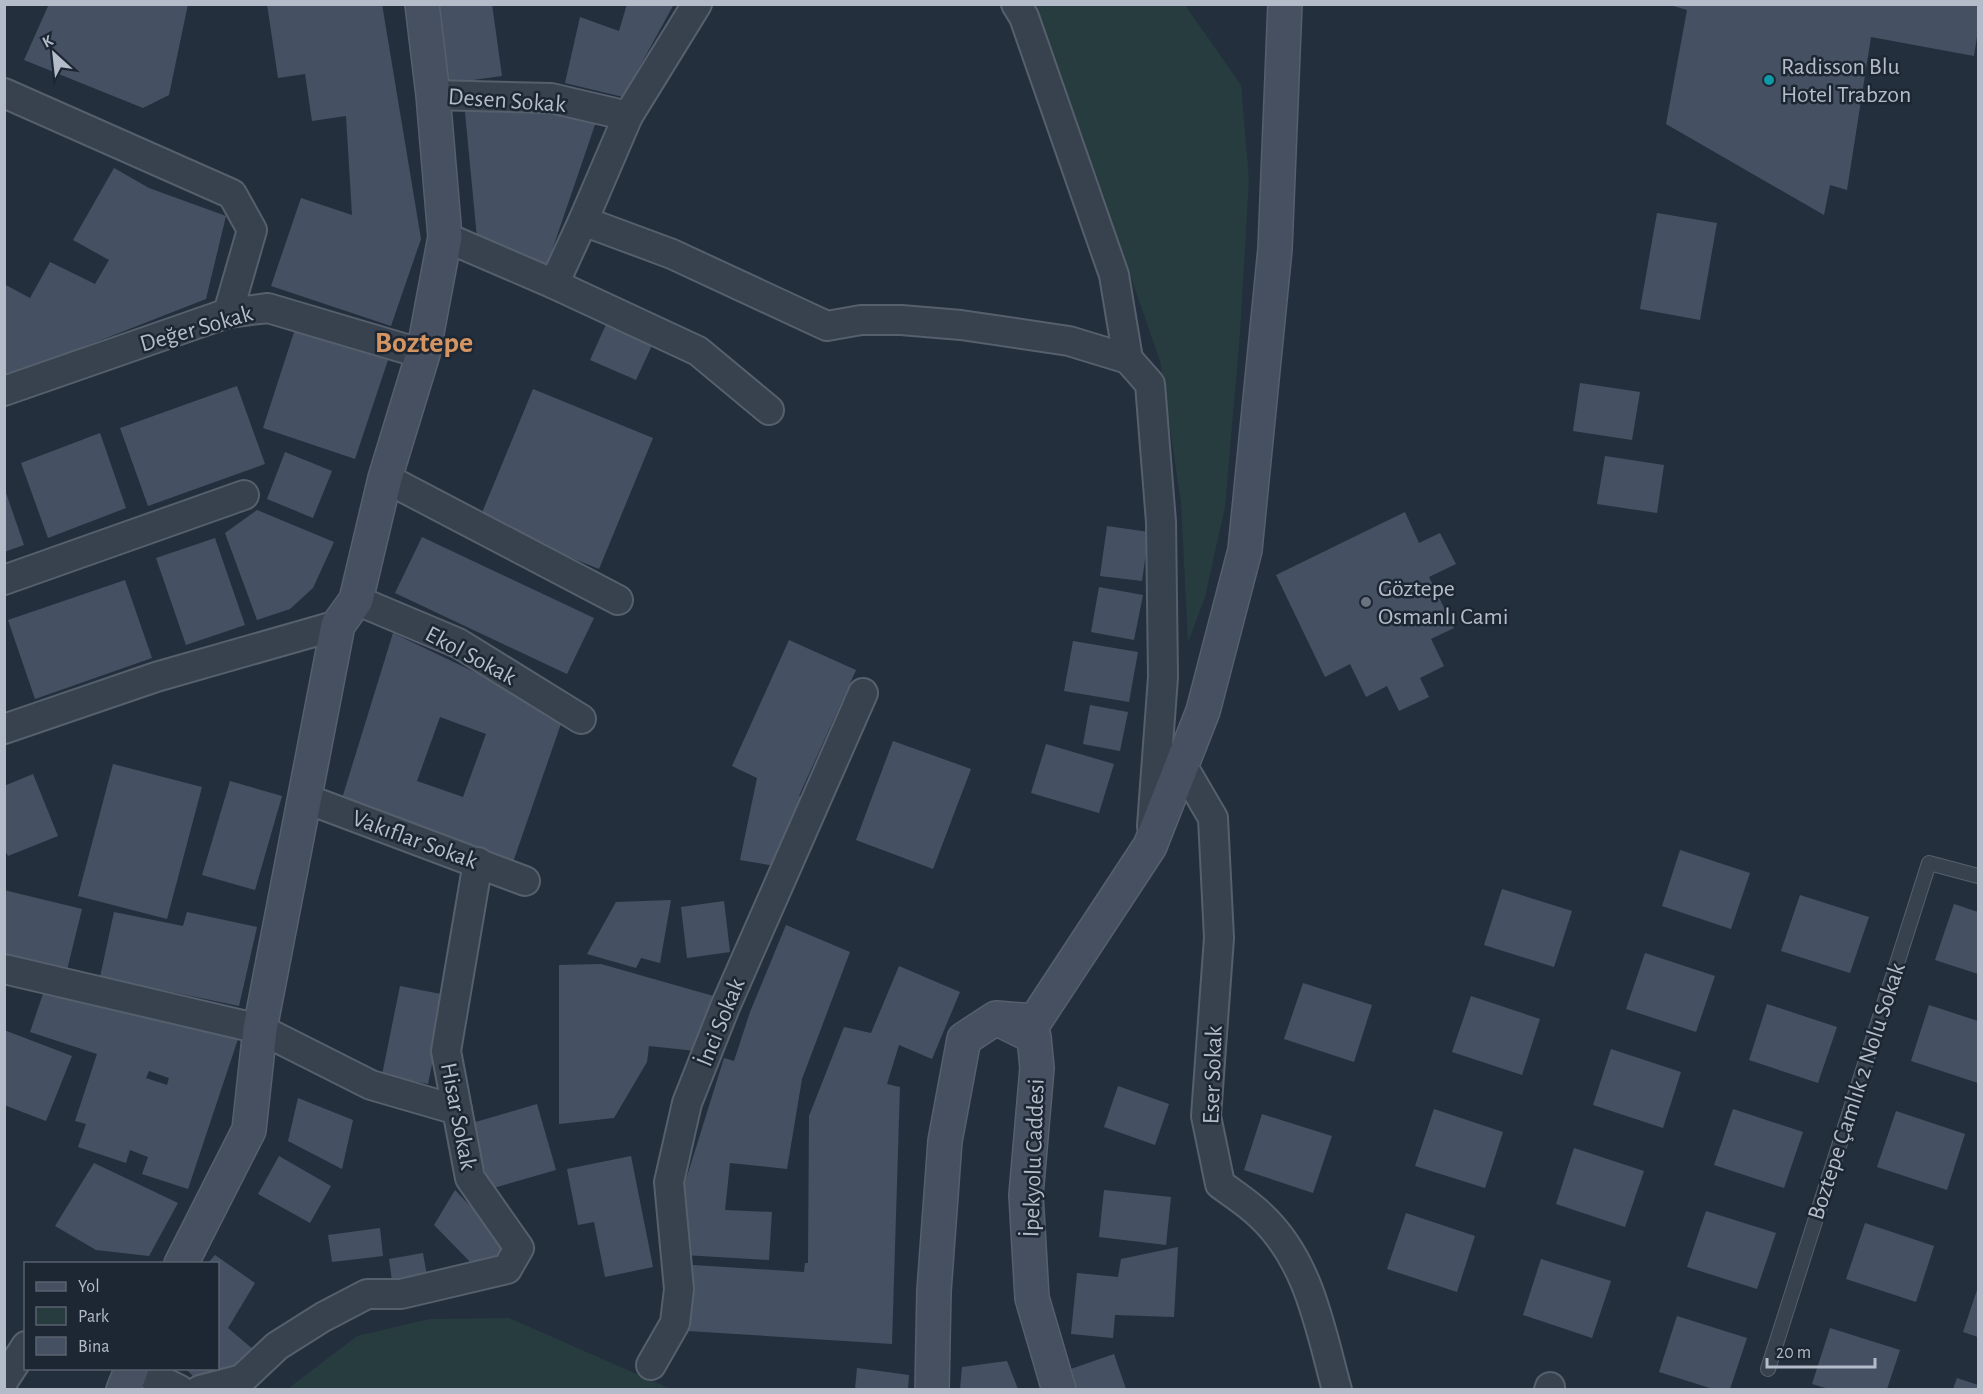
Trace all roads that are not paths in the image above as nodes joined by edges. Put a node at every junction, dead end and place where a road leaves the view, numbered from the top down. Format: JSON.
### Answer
{"nodes":[{"id":1,"x":422,"y":4,"type":"edge"},
{"id":2,"x":697,"y":4,"type":"edge"},
{"id":3,"x":1016,"y":4,"type":"edge"},
{"id":4,"x":1285,"y":4,"type":"edge"},
{"id":5,"x":4,"y":93,"type":"edge"},
{"id":6,"x":434,"y":95,"type":"junction"},
{"id":7,"x":628,"y":116,"type":"junction"},
{"id":8,"x":583,"y":221,"type":"junction"},
{"id":9,"x":445,"y":237,"type":"junction"},
{"id":10,"x":554,"y":284,"type":"junction"},
{"id":11,"x":228,"y":313,"type":"junction"},
{"id":12,"x":423,"y":354,"type":"junction"},
{"id":13,"x":1128,"y":359,"type":"junction"},
{"id":14,"x":4,"y":391,"type":"edge"},
{"id":15,"x":769,"y":410,"type":"dead end"},
{"id":16,"x":385,"y":478,"type":"junction"},
{"id":17,"x":244,"y":495,"type":"dead end"},
{"id":18,"x":4,"y":580,"type":"edge"},
{"id":19,"x":618,"y":600,"type":"dead end"},
{"id":20,"x":347,"y":612,"type":"junction"},
{"id":21,"x":863,"y":693,"type":"dead end"},
{"id":22,"x":581,"y":718,"type":"dead end"},
{"id":23,"x":4,"y":729,"type":"edge"},
{"id":24,"x":1182,"y":765,"type":"junction"},
{"id":25,"x":304,"y":798,"type":"junction"},
{"id":26,"x":1150,"y":846,"type":"junction"},
{"id":27,"x":478,"y":862,"type":"junction"},
{"id":28,"x":1978,"y":876,"type":"edge"},
{"id":29,"x":525,"y":881,"type":"dead end"},
{"id":30,"x":4,"y":969,"type":"edge"},
{"id":31,"x":996,"y":1018,"type":"junction"},
{"id":32,"x":260,"y":1029,"type":"junction"},
{"id":33,"x":457,"y":1110,"type":"junction"},
{"id":34,"x":182,"y":1262,"type":"edge"},
{"id":35,"x":24,"y":1349,"type":"edge"},
{"id":36,"x":651,"y":1365,"type":"dead end"},
{"id":37,"x":1768,"y":1369,"type":"dead end"},
{"id":38,"x":133,"y":1370,"type":"edge"},
{"id":39,"x":138,"y":1370,"type":"edge"},
{"id":40,"x":4,"y":1380,"type":"edge"},
{"id":41,"x":123,"y":1389,"type":"edge"},
{"id":42,"x":180,"y":1389,"type":"edge"},
{"id":43,"x":200,"y":1389,"type":"edge"},
{"id":44,"x":932,"y":1389,"type":"edge"},
{"id":45,"x":1059,"y":1389,"type":"edge"},
{"id":46,"x":1337,"y":1389,"type":"edge"}],
"edges":[{"from":1,"to":6,"type":"street"},
{"from":2,"to":7,"type":"street"},
{"from":3,"to":13,"type":"street"},
{"from":4,"to":24,"type":"street"},
{"from":5,"to":11,"type":"street"},
{"from":6,"to":7,"type":"street","name":"Desen Sokak"},
{"from":6,"to":9,"type":"street"},
{"from":7,"to":8,"type":"street"},
{"from":8,"to":10,"type":"street"},
{"from":8,"to":13,"type":"street"},
{"from":9,"to":10,"type":"street"},
{"from":9,"to":12,"type":"street"},
{"from":10,"to":15,"type":"street"},
{"from":11,"to":12,"type":"street","name":"Değer Sokak"},
{"from":11,"to":14,"type":"street","name":"Değer Sokak"},
{"from":12,"to":16,"type":"street"},
{"from":13,"to":26,"type":"street"},
{"from":16,"to":19,"type":"street"},
{"from":16,"to":20,"type":"street"},
{"from":17,"to":18,"type":"street"},
{"from":20,"to":22,"type":"street","name":"Ekol Sokak"},
{"from":20,"to":23,"type":"street"},
{"from":20,"to":25,"type":"street"},
{"from":21,"to":36,"type":"street","name":"İnci Sokak"},
{"from":24,"to":26,"type":"street"},
{"from":24,"to":46,"type":"street","name":"Eser Sokak"},
{"from":25,"to":27,"type":"street","name":"Vakıflar Sokak"},
{"from":25,"to":32,"type":"street"},
{"from":26,"to":31,"type":"street"},
{"from":27,"to":29,"type":"street","name":"Vakıflar Sokak"},
{"from":27,"to":33,"type":"street","name":"Hisar Sokak"},
{"from":28,"to":37,"type":"lane","name":"Boztepe Çamlık 2 Nolu Sokak"},
{"from":30,"to":32,"type":"street"},
{"from":31,"to":44,"type":"street"},
{"from":31,"to":45,"type":"street","name":"İpekyolu Caddesi"},
{"from":32,"to":33,"type":"street"},
{"from":32,"to":34,"type":"street"},
{"from":33,"to":43,"type":"street","name":"Hisar Sokak"},
{"from":35,"to":40,"type":"street"},
{"from":38,"to":41,"type":"street"},
{"from":39,"to":42,"type":"street"}]}
